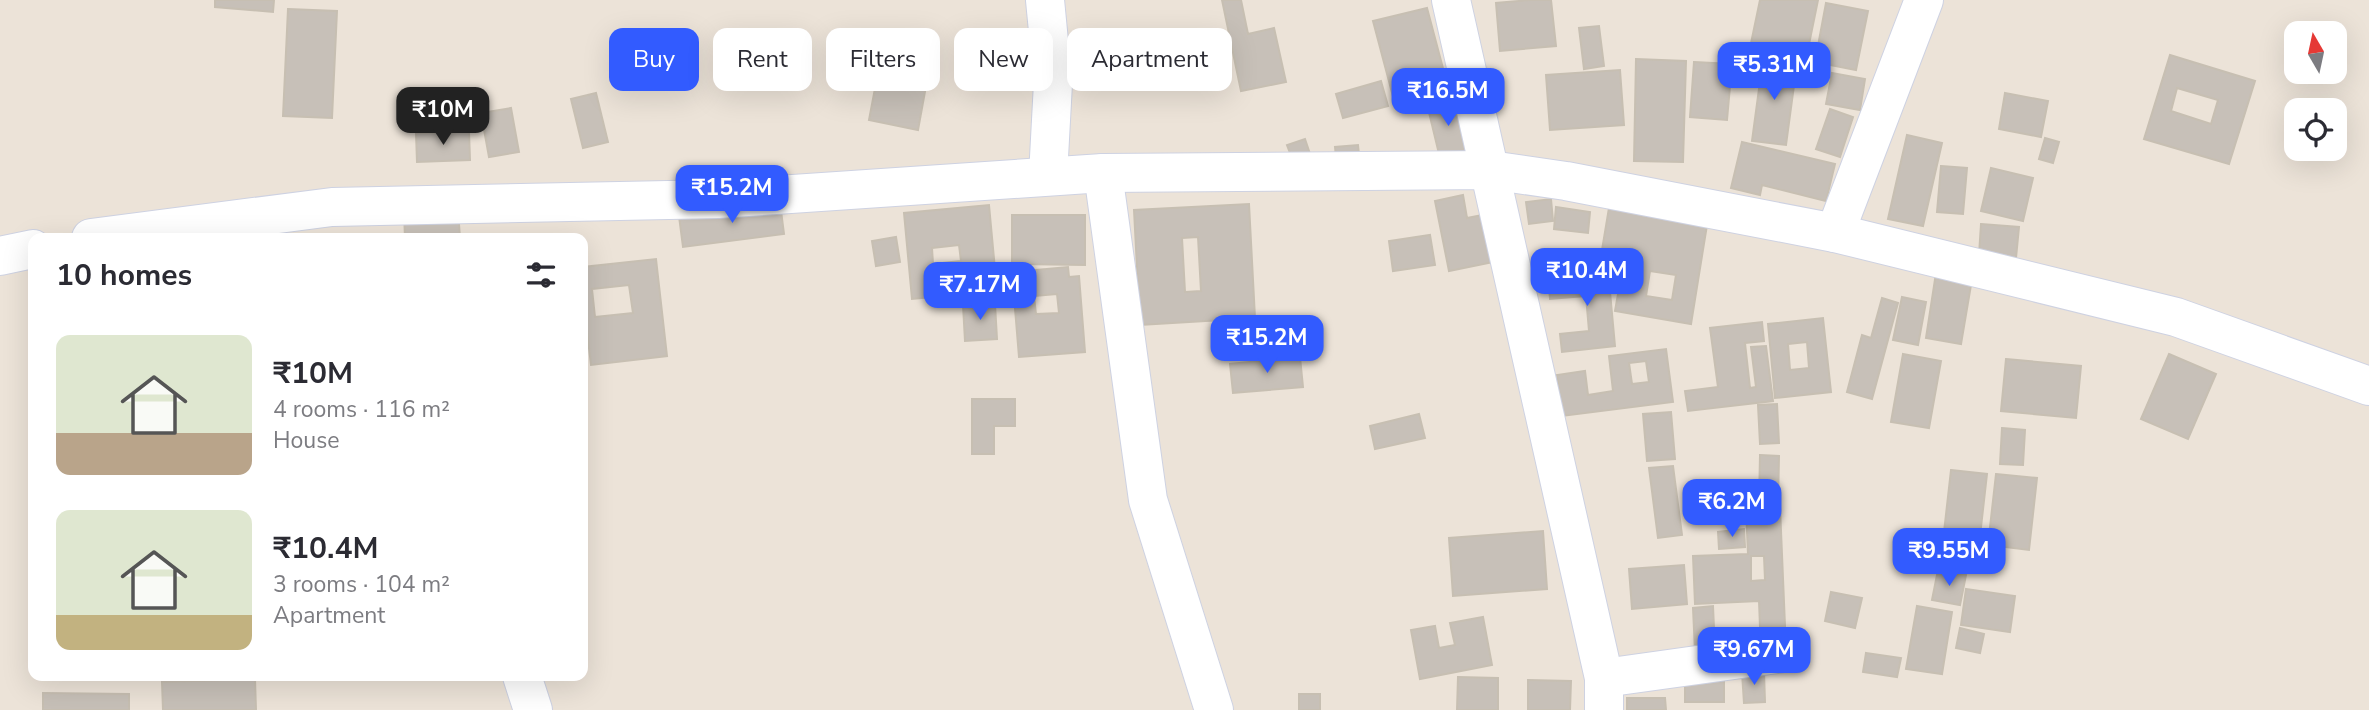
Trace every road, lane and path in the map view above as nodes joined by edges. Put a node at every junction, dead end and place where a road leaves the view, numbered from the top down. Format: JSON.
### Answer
{"nodes":[{"id":1,"x":1045,"y":0,"type":"edge"},
{"id":2,"x":1451,"y":0,"type":"edge"},
{"id":3,"x":1923,"y":0,"type":"edge"},
{"id":4,"x":1490,"y":170,"type":"junction"},
{"id":5,"x":1103,"y":173,"type":"junction"},
{"id":6,"x":1048,"y":176,"type":"junction"},
{"id":7,"x":339,"y":222,"type":"edge"},
{"id":8,"x":168,"y":233,"type":"edge"},
{"id":9,"x":1835,"y":233,"type":"junction"},
{"id":10,"x":28,"y":250,"type":"edge"},
{"id":11,"x":0,"y":256,"type":"edge"},
{"id":12,"x":2369,"y":386,"type":"edge"},
{"id":13,"x":1791,"y":652,"type":"dead end"},
{"id":14,"x":524,"y":681,"type":"edge"},
{"id":15,"x":1604,"y":694,"type":"edge"},
{"id":16,"x":533,"y":710,"type":"edge"},
{"id":17,"x":1214,"y":710,"type":"edge"}],
"edges":[{"from":1,"to":6,"type":"street"},
{"from":2,"to":4,"type":"street"},
{"from":3,"to":9,"type":"street"},
{"from":4,"to":5,"type":"street"},
{"from":4,"to":9,"type":"street"},
{"from":4,"to":15,"type":"street"},
{"from":5,"to":6,"type":"street"},
{"from":5,"to":17,"type":"street"},
{"from":6,"to":7,"type":"street"},
{"from":7,"to":8,"type":"street"},
{"from":9,"to":12,"type":"street"},
{"from":10,"to":11,"type":"street"},
{"from":13,"to":15,"type":"street"},
{"from":14,"to":16,"type":"street"}]}
